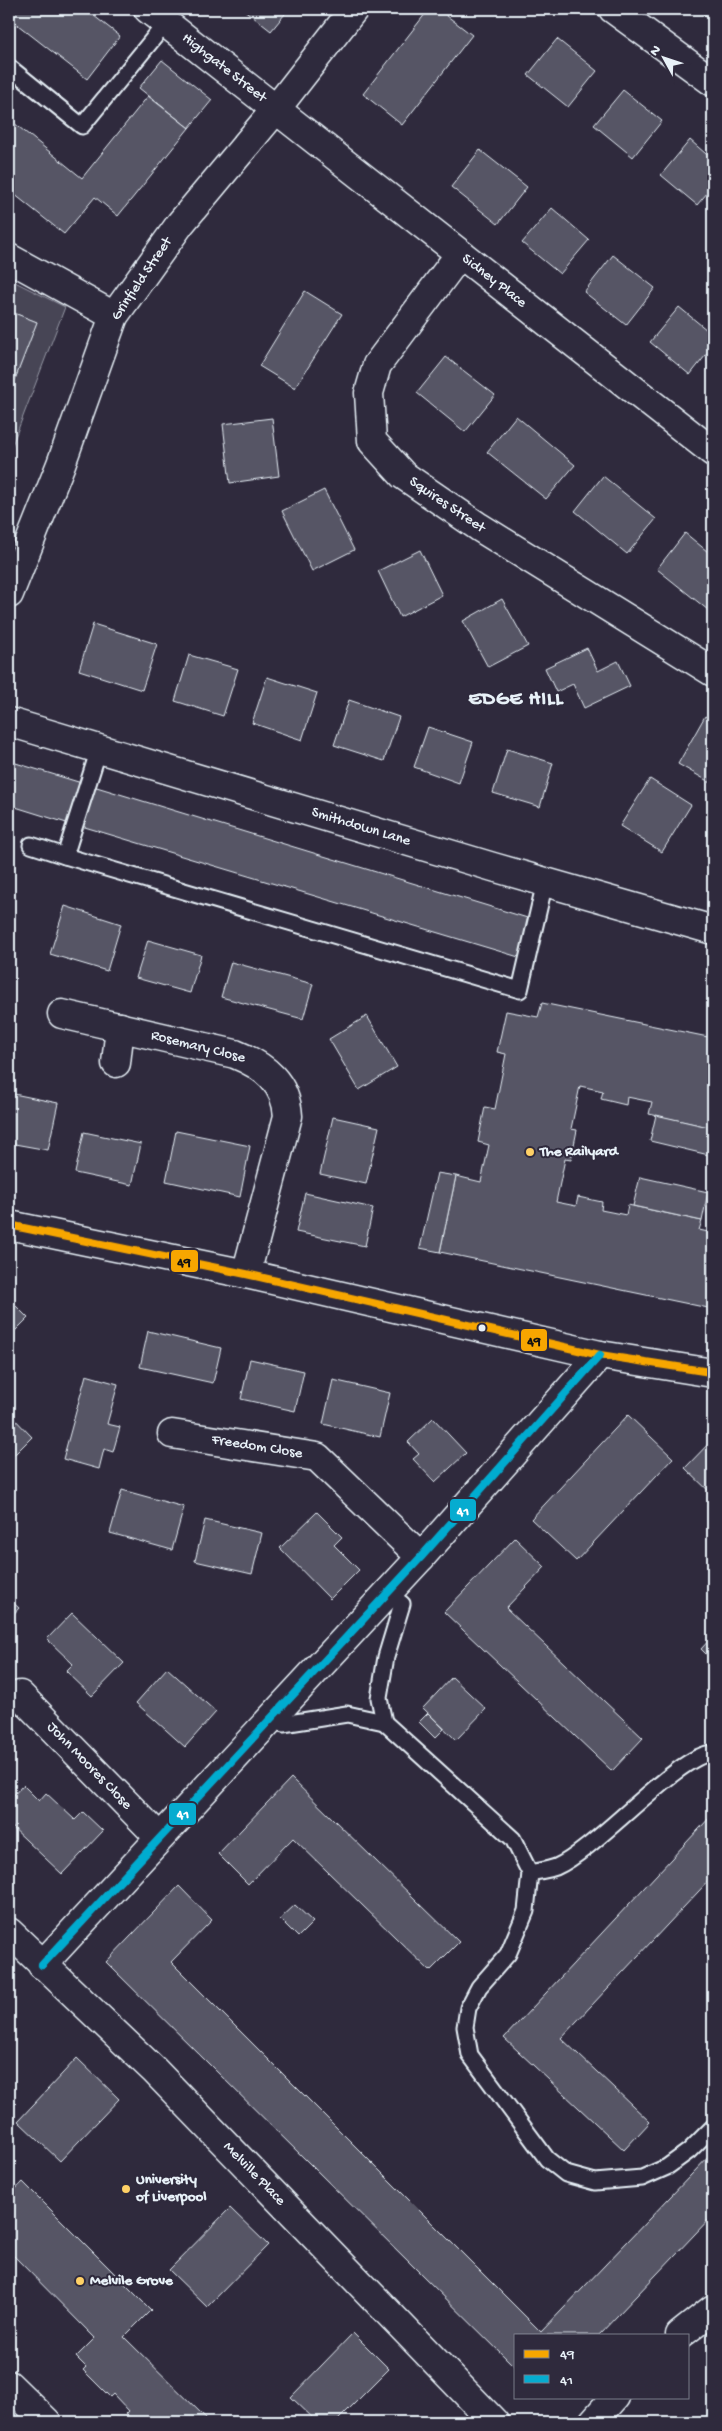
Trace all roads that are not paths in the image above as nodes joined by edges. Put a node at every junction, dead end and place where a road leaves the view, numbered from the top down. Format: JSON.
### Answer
{"nodes":[{"id":1,"x":354,"y":9,"type":"edge"},
{"id":2,"x":614,"y":9,"type":"edge"},
{"id":3,"x":157,"y":16,"type":"edge"},
{"id":4,"x":9,"y":67,"type":"edge"},
{"id":5,"x":712,"y":77,"type":"edge"},
{"id":6,"x":276,"y":108,"type":"junction"},
{"id":7,"x":460,"y":254,"type":"junction"},
{"id":8,"x":9,"y":258,"type":"edge"},
{"id":9,"x":114,"y":316,"type":"junction"},
{"id":10,"x":713,"y":452,"type":"edge"},
{"id":11,"x":9,"y":594,"type":"edge"},
{"id":12,"x":713,"y":672,"type":"edge"},
{"id":13,"x":9,"y":722,"type":"edge"},
{"id":14,"x":99,"y":749,"type":"junction"},
{"id":15,"x":31,"y":845,"type":"dead end"},
{"id":16,"x":65,"y":856,"type":"junction"},
{"id":17,"x":545,"y":882,"type":"junction"},
{"id":18,"x":711,"y":921,"type":"edge"},
{"id":19,"x":62,"y":1014,"type":"dead end"},
{"id":20,"x":120,"y":1027,"type":"junction"},
{"id":21,"x":116,"y":1063,"type":"dead end"},
{"id":22,"x":9,"y":1225,"type":"edge"},
{"id":23,"x":246,"y":1274,"type":"junction"},
{"id":24,"x":600,"y":1355,"type":"junction"},
{"id":25,"x":713,"y":1373,"type":"edge"},
{"id":26,"x":172,"y":1434,"type":"dead end"},
{"id":27,"x":422,"y":1557,"type":"junction"},
{"id":28,"x":388,"y":1593,"type":"junction"},
{"id":29,"x":20,"y":1695,"type":"dead end"},
{"id":30,"x":272,"y":1716,"type":"junction"},
{"id":31,"x":384,"y":1722,"type":"junction"},
{"id":32,"x":713,"y":1752,"type":"edge"},
{"id":33,"x":159,"y":1837,"type":"junction"},
{"id":34,"x":530,"y":1873,"type":"junction"},
{"id":35,"x":9,"y":1932,"type":"edge"},
{"id":36,"x":42,"y":1965,"type":"junction"},
{"id":37,"x":713,"y":2127,"type":"edge"},
{"id":38,"x":713,"y":2309,"type":"edge"},
{"id":39,"x":681,"y":2334,"type":"edge"},
{"id":40,"x":9,"y":2385,"type":"edge"},
{"id":41,"x":614,"y":2398,"type":"edge"},
{"id":42,"x":46,"y":2422,"type":"edge"},
{"id":43,"x":494,"y":2422,"type":"edge"},
{"id":44,"x":593,"y":2422,"type":"edge"}],
"edges":[{"from":1,"to":6,"type":"street","name":"Grinfield Street"},
{"from":2,"to":5,"type":"street"},
{"from":3,"to":4,"type":"lane"},
{"from":3,"to":6,"type":"street","name":"Highgate Street"},
{"from":6,"to":7,"type":"street","name":"Sidney Place"},
{"from":6,"to":9,"type":"street","name":"Grinfield Street"},
{"from":7,"to":10,"type":"street","name":"Sidney Place"},
{"from":7,"to":12,"type":"street","name":"Squires Street"},
{"from":8,"to":9,"type":"street"},
{"from":9,"to":11,"type":"street","name":"Grinfield Street"},
{"from":13,"to":14,"type":"street","name":"Smithdown Lane"},
{"from":14,"to":16,"type":"lane"},
{"from":14,"to":17,"type":"street","name":"Smithdown Lane"},
{"from":15,"to":16,"type":"lane"},
{"from":16,"to":17,"type":"lane"},
{"from":17,"to":18,"type":"street","name":"Smithdown Lane"},
{"from":19,"to":20,"type":"street","name":"Rosemary Close"},
{"from":20,"to":21,"type":"street"},
{"from":20,"to":23,"type":"street","name":"Rosemary Close"},
{"from":22,"to":23,"type":"street"},
{"from":23,"to":24,"type":"street"},
{"from":24,"to":25,"type":"street"},
{"from":24,"to":27,"type":"street"},
{"from":26,"to":27,"type":"street","name":"Freedom Close"},
{"from":27,"to":28,"type":"street"},
{"from":28,"to":30,"type":"street"},
{"from":28,"to":31,"type":"lane"},
{"from":29,"to":33,"type":"street","name":"John Moores Close"},
{"from":30,"to":31,"type":"lane"},
{"from":30,"to":33,"type":"street"},
{"from":31,"to":34,"type":"lane"},
{"from":32,"to":34,"type":"lane"},
{"from":33,"to":36,"type":"street"},
{"from":34,"to":37,"type":"lane"},
{"from":35,"to":36,"type":"street","name":"Melville Place"},
{"from":36,"to":43,"type":"street","name":"Melville Place"},
{"from":38,"to":39,"type":"street"},
{"from":40,"to":42,"type":"street"},
{"from":41,"to":44,"type":"street"}]}
